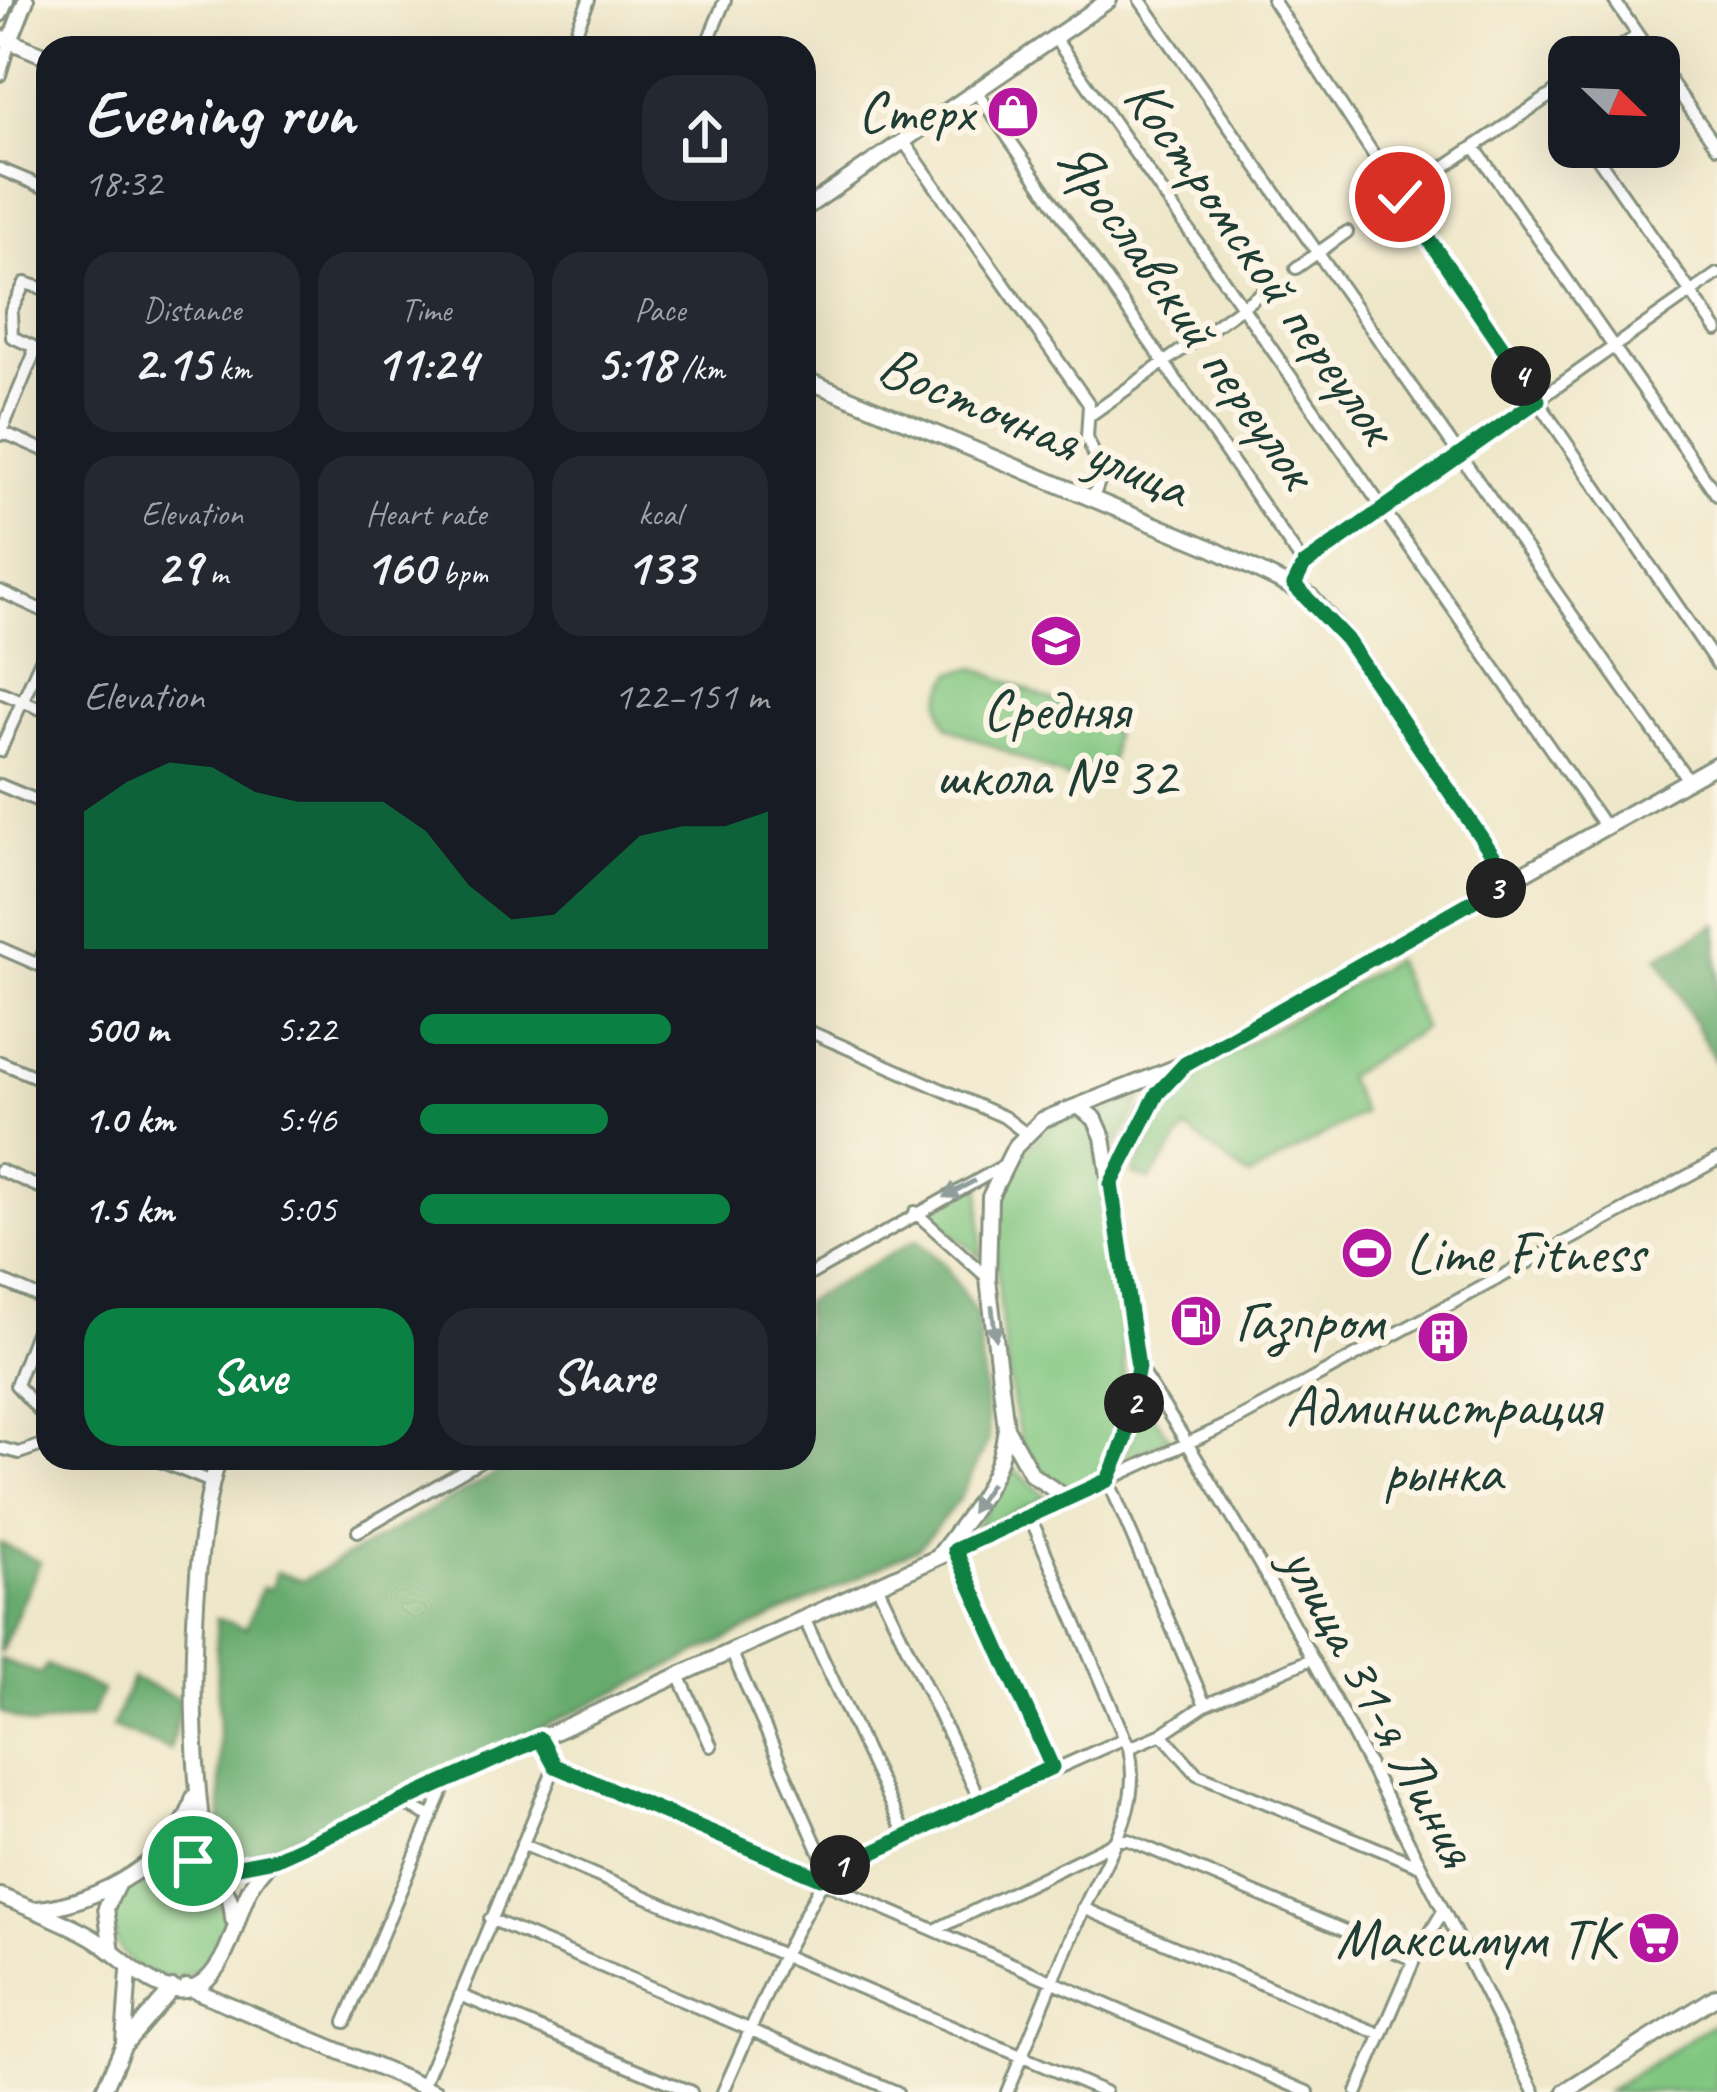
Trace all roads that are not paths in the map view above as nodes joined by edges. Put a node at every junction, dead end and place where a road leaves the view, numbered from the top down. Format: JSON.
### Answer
{"nodes":[{"id":1,"x":6,"y":0,"type":"edge"},
{"id":2,"x":26,"y":0,"type":"edge"},
{"id":3,"x":589,"y":0,"type":"edge"},
{"id":4,"x":725,"y":0,"type":"edge"},
{"id":5,"x":1108,"y":0,"type":"edge"},
{"id":6,"x":1140,"y":0,"type":"edge"},
{"id":7,"x":1273,"y":0,"type":"edge"},
{"id":8,"x":1614,"y":0,"type":"edge"},
{"id":9,"x":0,"y":14,"type":"edge"},
{"id":10,"x":1638,"y":35,"type":"edge"},
{"id":11,"x":574,"y":36,"type":"edge"},
{"id":12,"x":710,"y":36,"type":"edge"},
{"id":13,"x":1054,"y":37,"type":"junction"},
{"id":14,"x":5,"y":39,"type":"edge"},
{"id":15,"x":36,"y":52,"type":"edge"},
{"id":16,"x":0,"y":75,"type":"edge"},
{"id":17,"x":976,"y":92,"type":"junction"},
{"id":18,"x":1680,"y":95,"type":"edge"},
{"id":19,"x":1548,"y":97,"type":"edge"},
{"id":20,"x":904,"y":142,"type":"junction"},
{"id":21,"x":1717,"y":147,"type":"edge"},
{"id":22,"x":1475,"y":148,"type":"junction"},
{"id":23,"x":1605,"y":168,"type":"edge"},
{"id":24,"x":0,"y":169,"type":"edge"},
{"id":25,"x":36,"y":185,"type":"edge"},
{"id":26,"x":1400,"y":197,"type":"junction"},
{"id":27,"x":816,"y":201,"type":"edge"},
{"id":28,"x":1377,"y":212,"type":"dead end"},
{"id":29,"x":1347,"y":232,"type":"dead end"},
{"id":30,"x":1320,"y":250,"type":"junction"},
{"id":31,"x":1296,"y":268,"type":"dead end"},
{"id":32,"x":1717,"y":274,"type":"edge"},
{"id":33,"x":1274,"y":284,"type":"dead end"},
{"id":34,"x":36,"y":286,"type":"edge"},
{"id":35,"x":1691,"y":292,"type":"junction"},
{"id":36,"x":1243,"y":308,"type":"junction"},
{"id":37,"x":1717,"y":330,"type":"edge"},
{"id":38,"x":1615,"y":345,"type":"junction"},
{"id":39,"x":1166,"y":359,"type":"junction"},
{"id":40,"x":816,"y":384,"type":"edge"},
{"id":41,"x":1538,"y":400,"type":"junction"},
{"id":42,"x":1092,"y":414,"type":"junction"},
{"id":43,"x":0,"y":432,"type":"edge"},
{"id":44,"x":36,"y":447,"type":"edge"},
{"id":45,"x":1461,"y":455,"type":"junction"},
{"id":46,"x":1717,"y":495,"type":"edge"},
{"id":47,"x":1093,"y":498,"type":"junction"},
{"id":48,"x":1382,"y":510,"type":"junction"},
{"id":49,"x":1304,"y":565,"type":"junction"},
{"id":50,"x":1294,"y":585,"type":"junction"},
{"id":51,"x":0,"y":591,"type":"edge"},
{"id":52,"x":36,"y":608,"type":"edge"},
{"id":53,"x":1717,"y":664,"type":"edge"},
{"id":54,"x":36,"y":669,"type":"edge"},
{"id":55,"x":0,"y":692,"type":"edge"},
{"id":56,"x":21,"y":701,"type":"junction"},
{"id":57,"x":36,"y":707,"type":"edge"},
{"id":58,"x":0,"y":751,"type":"edge"},
{"id":59,"x":1717,"y":764,"type":"edge"},
{"id":60,"x":1688,"y":780,"type":"junction"},
{"id":61,"x":0,"y":785,"type":"edge"},
{"id":62,"x":36,"y":800,"type":"edge"},
{"id":63,"x":1605,"y":827,"type":"junction"},
{"id":64,"x":1510,"y":880,"type":"junction"},
{"id":65,"x":0,"y":948,"type":"edge"},
{"id":66,"x":36,"y":963,"type":"edge"},
{"id":67,"x":816,"y":1034,"type":"edge"},
{"id":68,"x":0,"y":1062,"type":"edge"},
{"id":69,"x":1185,"y":1064,"type":"junction"},
{"id":70,"x":36,"y":1077,"type":"edge"},
{"id":71,"x":1078,"y":1106,"type":"junction"},
{"id":72,"x":1025,"y":1133,"type":"junction"},
{"id":73,"x":1717,"y":1160,"type":"edge"},
{"id":74,"x":1003,"y":1166,"type":"junction"},
{"id":75,"x":0,"y":1170,"type":"edge"},
{"id":76,"x":1111,"y":1184,"type":"junction"},
{"id":77,"x":36,"y":1186,"type":"edge"},
{"id":78,"x":915,"y":1211,"type":"junction"},
{"id":79,"x":816,"y":1271,"type":"edge"},
{"id":80,"x":988,"y":1279,"type":"junction"},
{"id":81,"x":0,"y":1280,"type":"edge"},
{"id":82,"x":36,"y":1296,"type":"edge"},
{"id":83,"x":36,"y":1332,"type":"edge"},
{"id":84,"x":1138,"y":1367,"type":"junction"},
{"id":85,"x":36,"y":1406,"type":"edge"},
{"id":86,"x":1006,"y":1428,"type":"junction"},
{"id":87,"x":1189,"y":1444,"type":"junction"},
{"id":88,"x":36,"y":1447,"type":"edge"},
{"id":89,"x":0,"y":1448,"type":"edge"},
{"id":90,"x":183,"y":1470,"type":"edge"},
{"id":91,"x":215,"y":1470,"type":"edge"},
{"id":92,"x":464,"y":1470,"type":"edge"},
{"id":93,"x":1108,"y":1480,"type":"junction"},
{"id":94,"x":211,"y":1481,"type":"junction"},
{"id":95,"x":1067,"y":1498,"type":"junction"},
{"id":96,"x":1029,"y":1514,"type":"junction"},
{"id":97,"x":358,"y":1531,"type":"dead end"},
{"id":98,"x":955,"y":1550,"type":"junction"},
{"id":99,"x":937,"y":1558,"type":"junction"},
{"id":100,"x":877,"y":1585,"type":"junction"},
{"id":101,"x":804,"y":1618,"type":"junction"},
{"id":102,"x":731,"y":1652,"type":"junction"},
{"id":103,"x":1309,"y":1660,"type":"junction"},
{"id":104,"x":679,"y":1675,"type":"junction"},
{"id":105,"x":1205,"y":1706,"type":"junction"},
{"id":106,"x":1162,"y":1734,"type":"junction"},
{"id":107,"x":540,"y":1739,"type":"junction"},
{"id":108,"x":1127,"y":1743,"type":"junction"},
{"id":109,"x":711,"y":1746,"type":"dead end"},
{"id":110,"x":555,"y":1766,"type":"junction"},
{"id":111,"x":1052,"y":1767,"type":"junction"},
{"id":112,"x":446,"y":1783,"type":"junction"},
{"id":113,"x":197,"y":1786,"type":"junction"},
{"id":114,"x":980,"y":1800,"type":"junction"},
{"id":115,"x":403,"y":1803,"type":"junction"},
{"id":116,"x":432,"y":1817,"type":"junction"},
{"id":117,"x":904,"y":1835,"type":"junction"},
{"id":118,"x":1119,"y":1840,"type":"junction"},
{"id":119,"x":522,"y":1844,"type":"junction"},
{"id":120,"x":275,"y":1859,"type":"junction"},
{"id":121,"x":147,"y":1863,"type":"junction"},
{"id":122,"x":1420,"y":1866,"type":"junction"},
{"id":123,"x":211,"y":1870,"type":"junction"},
{"id":124,"x":824,"y":1874,"type":"junction"},
{"id":125,"x":121,"y":1878,"type":"junction"},
{"id":126,"x":0,"y":1897,"type":"edge"},
{"id":127,"x":1083,"y":1908,"type":"junction"},
{"id":128,"x":32,"y":1909,"type":"junction"},
{"id":129,"x":1442,"y":1911,"type":"junction"},
{"id":130,"x":490,"y":1919,"type":"junction"},
{"id":131,"x":233,"y":1924,"type":"junction"},
{"id":132,"x":937,"y":1929,"type":"junction"},
{"id":133,"x":113,"y":1954,"type":"junction"},
{"id":134,"x":783,"y":1955,"type":"junction"},
{"id":135,"x":1414,"y":1960,"type":"junction"},
{"id":136,"x":221,"y":1962,"type":"junction"},
{"id":137,"x":129,"y":1971,"type":"junction"},
{"id":138,"x":1054,"y":1979,"type":"junction"},
{"id":139,"x":179,"y":1987,"type":"junction"},
{"id":140,"x":460,"y":1995,"type":"junction"},
{"id":141,"x":1717,"y":1996,"type":"edge"},
{"id":142,"x":244,"y":2008,"type":"junction"},
{"id":143,"x":345,"y":2021,"type":"dead end"},
{"id":144,"x":749,"y":2031,"type":"junction"},
{"id":145,"x":1382,"y":2035,"type":"junction"},
{"id":146,"x":123,"y":2046,"type":"junction"},
{"id":147,"x":1022,"y":2056,"type":"junction"},
{"id":148,"x":429,"y":2089,"type":"edge"},
{"id":149,"x":103,"y":2092,"type":"edge"},
{"id":150,"x":691,"y":2092,"type":"edge"},
{"id":151,"x":723,"y":2092,"type":"edge"},
{"id":152,"x":897,"y":2092,"type":"edge"},
{"id":153,"x":1007,"y":2092,"type":"edge"},
{"id":154,"x":1105,"y":2092,"type":"edge"},
{"id":155,"x":1308,"y":2092,"type":"edge"},
{"id":156,"x":1358,"y":2092,"type":"edge"},
{"id":157,"x":1534,"y":2092,"type":"edge"},
{"id":158,"x":1566,"y":2092,"type":"edge"}],
"edges":[{"from":1,"to":9,"type":"main road"},
{"from":2,"to":14,"type":"main road"},
{"from":3,"to":11,"type":"street"},
{"from":4,"to":12,"type":"street"},
{"from":5,"to":13,"type":"main road"},
{"from":6,"to":30,"type":"street"},
{"from":7,"to":26,"type":"street"},
{"from":8,"to":10,"type":"street"},
{"from":13,"to":17,"type":"main road"},
{"from":13,"to":36,"type":"street","name":"Костромской переулок"},
{"from":14,"to":15,"type":"main road"},
{"from":14,"to":16,"type":"street"},
{"from":17,"to":20,"type":"main road"},
{"from":17,"to":39,"type":"street","name":"Ярославский переулок"},
{"from":18,"to":21,"type":"street"},
{"from":19,"to":22,"type":"street"},
{"from":20,"to":27,"type":"main road"},
{"from":20,"to":42,"type":"street"},
{"from":22,"to":26,"type":"street"},
{"from":22,"to":38,"type":"street"},
{"from":23,"to":35,"type":"street"},
{"from":24,"to":25,"type":"street"},
{"from":26,"to":28,"type":"street"},
{"from":26,"to":41,"type":"street"},
{"from":29,"to":30,"type":"street"},
{"from":30,"to":31,"type":"street"},
{"from":30,"to":45,"type":"street"},
{"from":32,"to":35,"type":"street"},
{"from":33,"to":36,"type":"street"},
{"from":34,"to":43,"type":"street"},
{"from":35,"to":37,"type":"street"},
{"from":35,"to":38,"type":"street"},
{"from":36,"to":39,"type":"street"},
{"from":36,"to":48,"type":"street","name":"Костромской переулок"},
{"from":38,"to":41,"type":"street"},
{"from":38,"to":46,"type":"street"},
{"from":39,"to":42,"type":"street"},
{"from":39,"to":49,"type":"street","name":"Ярославский переулок"},
{"from":40,"to":47,"type":"main road","name":"Восточная улица"},
{"from":41,"to":45,"type":"street"},
{"from":41,"to":53,"type":"street"},
{"from":42,"to":47,"type":"street"},
{"from":43,"to":44,"type":"street"},
{"from":45,"to":48,"type":"street"},
{"from":45,"to":60,"type":"street"},
{"from":47,"to":50,"type":"main road","name":"Восточная улица"},
{"from":48,"to":49,"type":"street"},
{"from":48,"to":63,"type":"street","name":"Костромской переулок"},
{"from":49,"to":50,"type":"street","name":"Ярославский переулок"},
{"from":50,"to":64,"type":"main road"},
{"from":51,"to":52,"type":"street"},
{"from":54,"to":56,"type":"street"},
{"from":55,"to":56,"type":"street"},
{"from":56,"to":57,"type":"street"},
{"from":56,"to":58,"type":"street"},
{"from":59,"to":60,"type":"main road"},
{"from":60,"to":63,"type":"main road"},
{"from":61,"to":62,"type":"street"},
{"from":63,"to":64,"type":"main road"},
{"from":64,"to":69,"type":"main road"},
{"from":65,"to":66,"type":"street"},
{"from":67,"to":72,"type":"street"},
{"from":68,"to":70,"type":"street"},
{"from":69,"to":71,"type":"main road"},
{"from":69,"to":76,"type":"main road"},
{"from":71,"to":72,"type":"main road"},
{"from":71,"to":76,"type":"main road"},
{"from":72,"to":74,"type":"main road"},
{"from":73,"to":87,"type":"street"},
{"from":74,"to":78,"type":"street","one_way":true},
{"from":74,"to":80,"type":"main road"},
{"from":75,"to":77,"type":"street"},
{"from":76,"to":84,"type":"main road"},
{"from":78,"to":79,"type":"street"},
{"from":78,"to":80,"type":"street"},
{"from":80,"to":86,"type":"main road","one_way":true},
{"from":81,"to":82,"type":"street"},
{"from":83,"to":85,"type":"street"},
{"from":84,"to":87,"type":"street","name":"улица 31-я Линия"},
{"from":84,"to":93,"type":"main road"},
{"from":86,"to":95,"type":"main road"},
{"from":86,"to":99,"type":"main road","one_way":true},
{"from":87,"to":93,"type":"street"},
{"from":87,"to":103,"type":"street","name":"улица 31-я Линия"},
{"from":88,"to":89,"type":"street"},
{"from":90,"to":94,"type":"street"},
{"from":91,"to":94,"type":"main road"},
{"from":92,"to":97,"type":"street"},
{"from":93,"to":95,"type":"main road"},
{"from":93,"to":105,"type":"street"},
{"from":94,"to":113,"type":"main road"},
{"from":95,"to":96,"type":"main road"},
{"from":96,"to":98,"type":"main road"},
{"from":96,"to":108,"type":"street"},
{"from":98,"to":99,"type":"main road"},
{"from":98,"to":111,"type":"street"},
{"from":99,"to":100,"type":"main road"},
{"from":100,"to":101,"type":"main road"},
{"from":100,"to":114,"type":"street"},
{"from":101,"to":102,"type":"main road"},
{"from":101,"to":117,"type":"street"},
{"from":102,"to":104,"type":"main road"},
{"from":102,"to":124,"type":"street"},
{"from":103,"to":105,"type":"street"},
{"from":103,"to":122,"type":"street","name":"улица 31-я Линия"},
{"from":104,"to":107,"type":"main road"},
{"from":104,"to":109,"type":"street"},
{"from":105,"to":106,"type":"street"},
{"from":106,"to":108,"type":"street"},
{"from":106,"to":122,"type":"street"},
{"from":107,"to":110,"type":"street"},
{"from":107,"to":112,"type":"main road"},
{"from":108,"to":111,"type":"street"},
{"from":108,"to":118,"type":"street"},
{"from":110,"to":119,"type":"street"},
{"from":110,"to":124,"type":"street"},
{"from":111,"to":114,"type":"street"},
{"from":112,"to":115,"type":"main road"},
{"from":112,"to":116,"type":"street"},
{"from":113,"to":121,"type":"main road"},
{"from":113,"to":123,"type":"main road"},
{"from":114,"to":117,"type":"street"},
{"from":115,"to":116,"type":"street"},
{"from":115,"to":120,"type":"main road"},
{"from":116,"to":143,"type":"street"},
{"from":117,"to":124,"type":"street"},
{"from":118,"to":127,"type":"street"},
{"from":118,"to":132,"type":"street"},
{"from":118,"to":135,"type":"street"},
{"from":119,"to":130,"type":"street"},
{"from":119,"to":134,"type":"street"},
{"from":120,"to":123,"type":"main road"},
{"from":120,"to":131,"type":"main road"},
{"from":121,"to":123,"type":"main road"},
{"from":121,"to":125,"type":"main road"},
{"from":122,"to":129,"type":"street","name":"улица 31-я Линия"},
{"from":123,"to":131,"type":"main road"},
{"from":124,"to":132,"type":"street"},
{"from":124,"to":134,"type":"street"},
{"from":125,"to":128,"type":"main road"},
{"from":125,"to":133,"type":"main road"},
{"from":126,"to":128,"type":"main road"},
{"from":127,"to":138,"type":"street"},
{"from":127,"to":145,"type":"street"},
{"from":128,"to":133,"type":"main road"},
{"from":129,"to":135,"type":"street"},
{"from":129,"to":157,"type":"street","name":"улица 31-я Линия"},
{"from":130,"to":140,"type":"street"},
{"from":130,"to":144,"type":"street"},
{"from":131,"to":136,"type":"main road"},
{"from":132,"to":138,"type":"street"},
{"from":133,"to":137,"type":"main road"},
{"from":134,"to":144,"type":"street"},
{"from":134,"to":147,"type":"street"},
{"from":135,"to":145,"type":"street"},
{"from":136,"to":139,"type":"main road"},
{"from":136,"to":142,"type":"main road"},
{"from":137,"to":139,"type":"main road"},
{"from":137,"to":146,"type":"main road"},
{"from":138,"to":147,"type":"street"},
{"from":138,"to":155,"type":"street"},
{"from":139,"to":142,"type":"main road"},
{"from":139,"to":146,"type":"main road"},
{"from":140,"to":148,"type":"street"},
{"from":140,"to":150,"type":"street"},
{"from":141,"to":158,"type":"main road"},
{"from":142,"to":148,"type":"main road"},
{"from":144,"to":151,"type":"street"},
{"from":144,"to":152,"type":"street"},
{"from":145,"to":156,"type":"street"},
{"from":146,"to":149,"type":"main road"},
{"from":147,"to":153,"type":"street"},
{"from":147,"to":154,"type":"street"}]}
